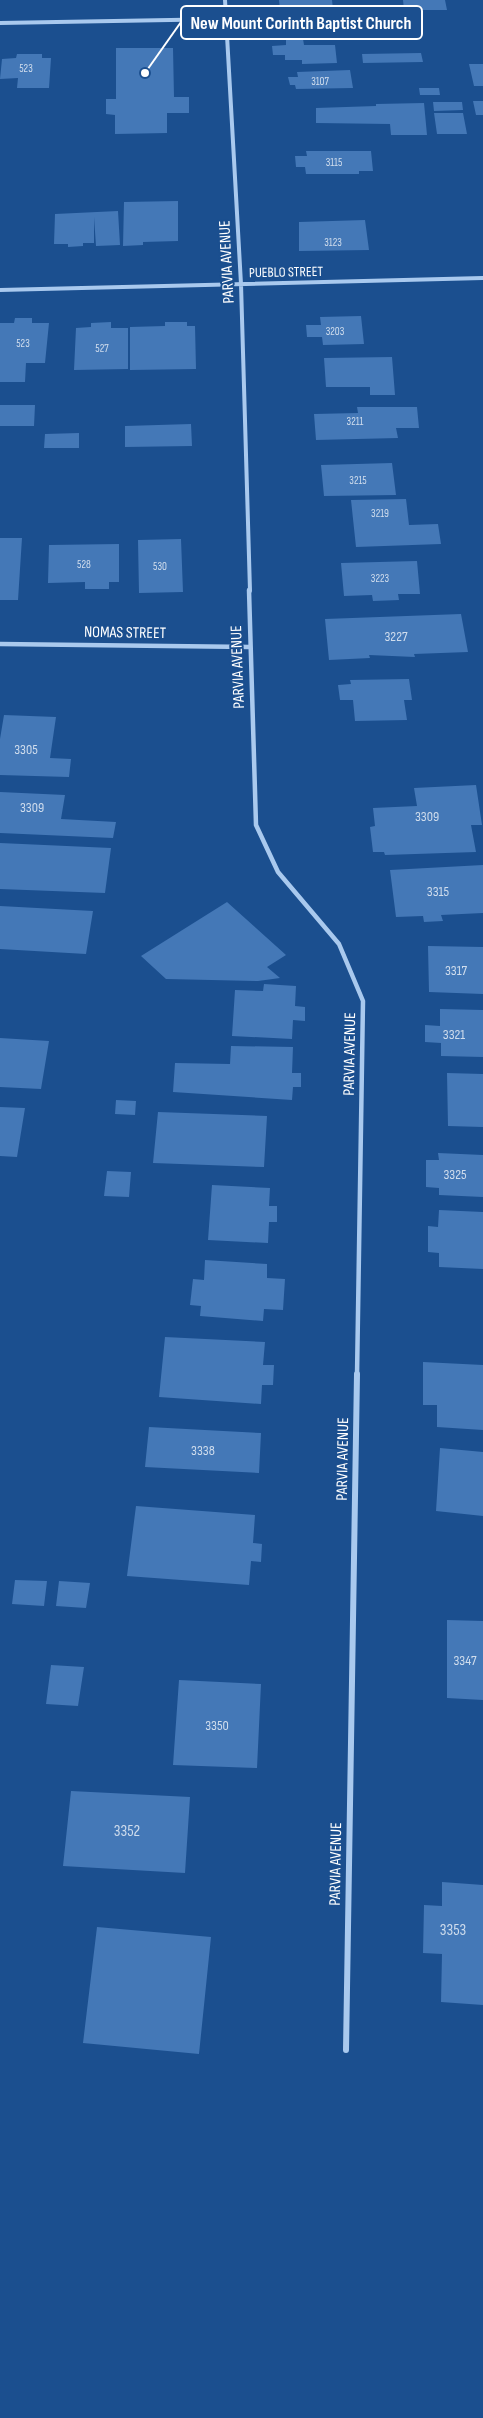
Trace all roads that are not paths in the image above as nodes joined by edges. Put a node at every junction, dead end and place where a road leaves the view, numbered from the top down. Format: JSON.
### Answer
{"nodes":[{"id":1,"x":225,"y":0,"type":"edge"},
{"id":2,"x":226,"y":19,"type":"junction"},
{"id":3,"x":0,"y":23,"type":"edge"},
{"id":4,"x":483,"y":278,"type":"edge"},
{"id":5,"x":241,"y":284,"type":"junction"},
{"id":6,"x":0,"y":290,"type":"edge"},
{"id":7,"x":0,"y":644,"type":"edge"},
{"id":8,"x":250,"y":647,"type":"junction"},
{"id":9,"x":346,"y":2050,"type":"dead end"}],
"edges":[{"from":1,"to":2,"type":"street","name":"PARVIA AVENUE"},
{"from":2,"to":3,"type":"street"},
{"from":2,"to":5,"type":"street","name":"PARVIA AVENUE"},
{"from":4,"to":5,"type":"street","name":"PUEBLO STREET"},
{"from":5,"to":6,"type":"street","name":"PUEBLO STREET"},
{"from":5,"to":8,"type":"street","name":"PARVIA AVENUE"},
{"from":7,"to":8,"type":"street","name":"NOMAS STREET"},
{"from":8,"to":9,"type":"street","name":"PARVIA AVENUE"}]}
